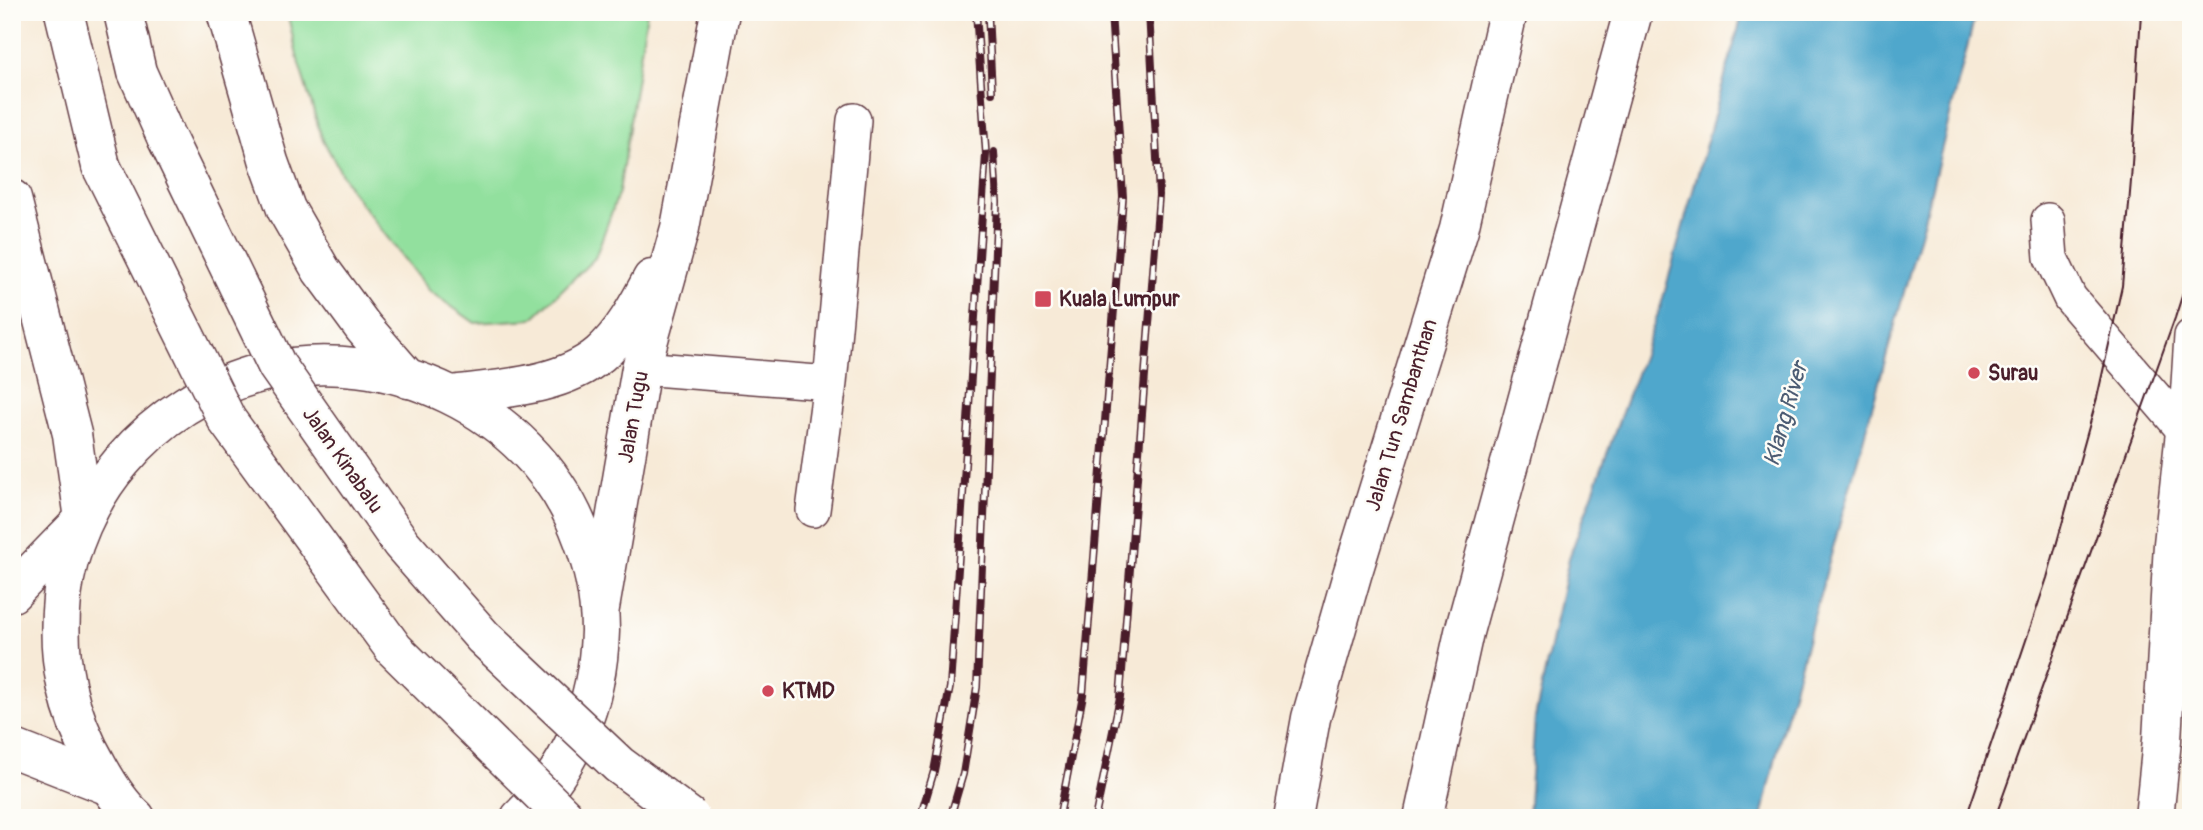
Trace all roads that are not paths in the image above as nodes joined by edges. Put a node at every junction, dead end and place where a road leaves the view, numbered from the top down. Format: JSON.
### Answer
{"nodes":[{"id":1,"x":64,"y":12,"type":"edge"},
{"id":2,"x":123,"y":12,"type":"edge"},
{"id":3,"x":226,"y":12,"type":"edge"},
{"id":4,"x":720,"y":12,"type":"edge"},
{"id":5,"x":1508,"y":12,"type":"edge"},
{"id":6,"x":1633,"y":12,"type":"edge"},
{"id":7,"x":853,"y":120,"type":"dead end"},
{"id":8,"x":12,"y":199,"type":"edge"},
{"id":9,"x":2048,"y":220,"type":"dead end"},
{"id":10,"x":680,"y":228,"type":"junction"},
{"id":11,"x":2191,"y":337,"type":"edge"},
{"id":12,"x":641,"y":368,"type":"junction"},
{"id":13,"x":408,"y":379,"type":"junction"},
{"id":14,"x":830,"y":383,"type":"junction"},
{"id":15,"x":452,"y":395,"type":"junction"},
{"id":16,"x":2185,"y":432,"type":"junction"},
{"id":17,"x":813,"y":510,"type":"dead end"},
{"id":18,"x":84,"y":519,"type":"junction"},
{"id":19,"x":12,"y":593,"type":"edge"},
{"id":20,"x":600,"y":610,"type":"junction"},
{"id":21,"x":12,"y":748,"type":"edge"},
{"id":22,"x":568,"y":758,"type":"junction"},
{"id":23,"x":126,"y":808,"type":"edge"},
{"id":24,"x":520,"y":818,"type":"edge"},
{"id":25,"x":560,"y":818,"type":"edge"},
{"id":26,"x":566,"y":818,"type":"edge"},
{"id":27,"x":691,"y":818,"type":"edge"},
{"id":28,"x":1293,"y":818,"type":"edge"},
{"id":29,"x":1423,"y":818,"type":"edge"},
{"id":30,"x":2154,"y":818,"type":"edge"}],
"edges":[{"from":1,"to":26,"type":"main road","bridge":true},
{"from":2,"to":27,"type":"main road","name":"Jalan Kinabalu","bridge":true},
{"from":3,"to":13,"type":"main road"},
{"from":4,"to":10,"type":"main road","name":"Jalan Tugu"},
{"from":5,"to":28,"type":"main road","name":"Jalan Tun Sambanthan"},
{"from":6,"to":29,"type":"main road"},
{"from":7,"to":14,"type":"lane"},
{"from":8,"to":18,"type":"main road"},
{"from":9,"to":16,"type":"lane"},
{"from":10,"to":12,"type":"main road","name":"Jalan Tugu"},
{"from":10,"to":15,"type":"main road","name":"Jalan Tugu"},
{"from":11,"to":16,"type":"lane"},
{"from":12,"to":14,"type":"lane"},
{"from":12,"to":20,"type":"main road","name":"Jalan Tugu"},
{"from":13,"to":15,"type":"main road"},
{"from":13,"to":18,"type":"main road"},
{"from":14,"to":17,"type":"lane"},
{"from":15,"to":20,"type":"main road"},
{"from":16,"to":30,"type":"main road"},
{"from":18,"to":19,"type":"main road"},
{"from":18,"to":23,"type":"main road"},
{"from":20,"to":22,"type":"main road"},
{"from":21,"to":23,"type":"main road"},
{"from":22,"to":24,"type":"main road"},
{"from":22,"to":25,"type":"lane"}]}
